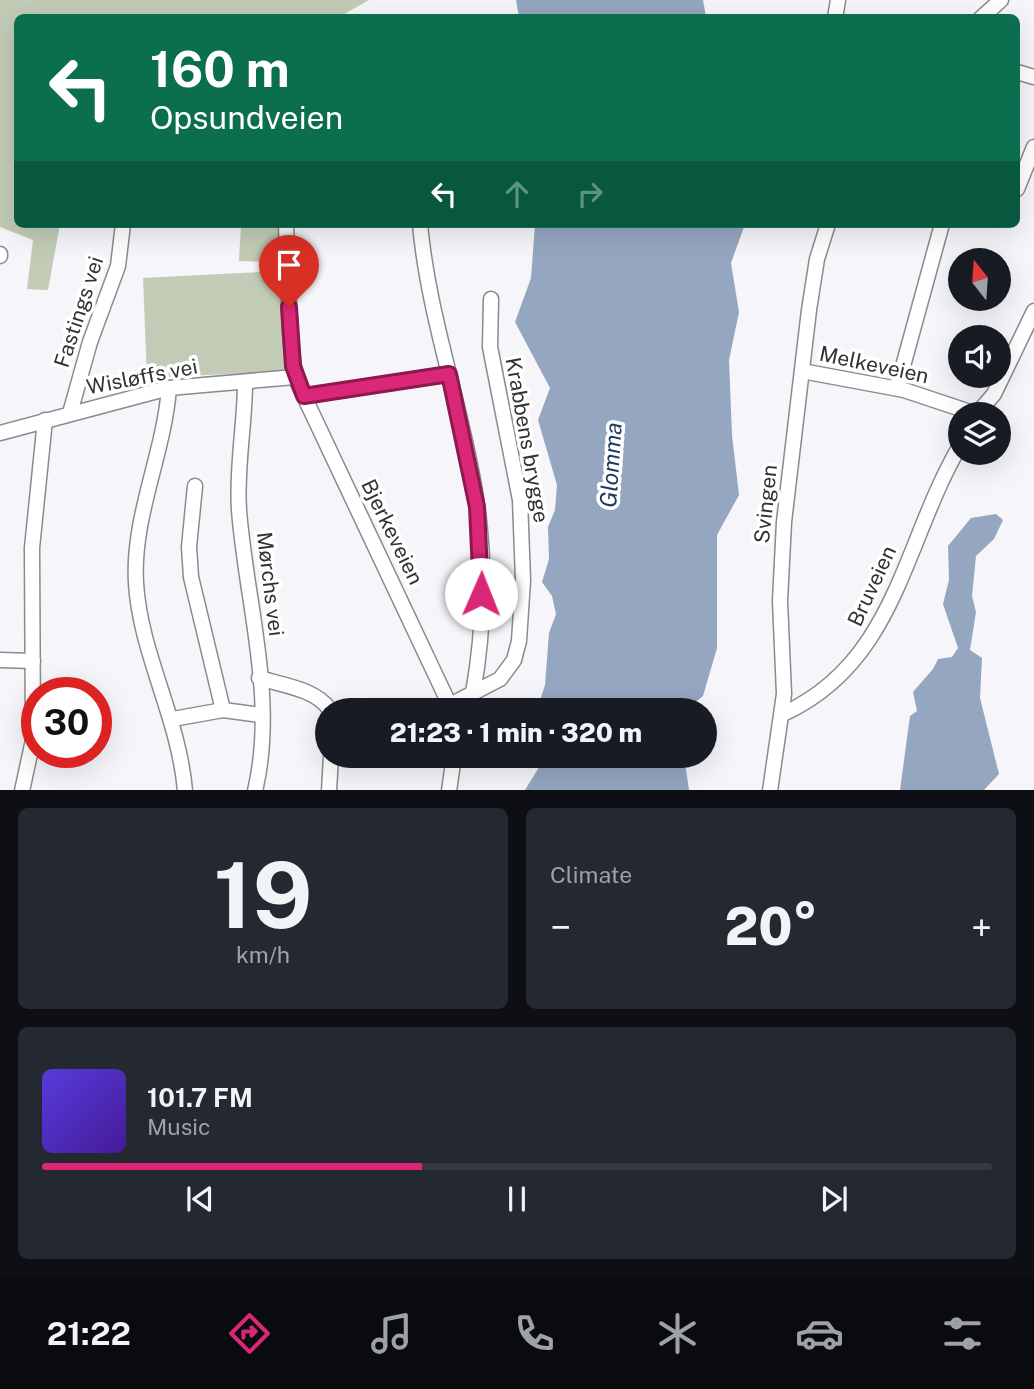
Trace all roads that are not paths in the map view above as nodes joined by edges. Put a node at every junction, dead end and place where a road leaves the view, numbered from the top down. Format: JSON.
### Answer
{"nodes":[{"id":1,"x":1002,"y":0,"type":"edge"},
{"id":2,"x":986,"y":14,"type":"edge"},
{"id":3,"x":1034,"y":147,"type":"edge"},
{"id":4,"x":1020,"y":182,"type":"edge"},
{"id":5,"x":123,"y":228,"type":"edge"},
{"id":6,"x":286,"y":228,"type":"edge"},
{"id":7,"x":420,"y":228,"type":"edge"},
{"id":8,"x":827,"y":228,"type":"edge"},
{"id":9,"x":941,"y":228,"type":"edge"},
{"id":10,"x":491,"y":299,"type":"dead end"},
{"id":11,"x":1034,"y":311,"type":"edge"},
{"id":12,"x":802,"y":371,"type":"junction"},
{"id":13,"x":449,"y":374,"type":"junction"},
{"id":14,"x":295,"y":377,"type":"junction"},
{"id":15,"x":245,"y":382,"type":"junction"},
{"id":16,"x":169,"y":388,"type":"junction"},
{"id":17,"x":897,"y":388,"type":"junction"},
{"id":18,"x":304,"y":396,"type":"junction"},
{"id":19,"x":987,"y":402,"type":"edge"},
{"id":20,"x":948,"y":405,"type":"edge"},
{"id":21,"x":70,"y":413,"type":"junction"},
{"id":22,"x":45,"y":420,"type":"junction"},
{"id":23,"x":0,"y":433,"type":"edge"},
{"id":24,"x":952,"y":465,"type":"edge"},
{"id":25,"x":195,"y":486,"type":"dead end"},
{"id":26,"x":0,"y":660,"type":"edge"},
{"id":27,"x":33,"y":661,"type":"junction"},
{"id":28,"x":259,"y":678,"type":"junction"},
{"id":29,"x":473,"y":694,"type":"junction"},
{"id":30,"x":316,"y":698,"type":"edge"},
{"id":31,"x":448,"y":698,"type":"edge"},
{"id":32,"x":467,"y":698,"type":"edge"},
{"id":33,"x":223,"y":710,"type":"junction"},
{"id":34,"x":783,"y":714,"type":"junction"},
{"id":35,"x":261,"y":715,"type":"junction"},
{"id":36,"x":173,"y":719,"type":"junction"},
{"id":37,"x":330,"y":768,"type":"edge"},
{"id":38,"x":452,"y":768,"type":"edge"},
{"id":39,"x":22,"y":790,"type":"edge"},
{"id":40,"x":185,"y":790,"type":"edge"},
{"id":41,"x":255,"y":790,"type":"edge"},
{"id":42,"x":329,"y":790,"type":"edge"},
{"id":43,"x":449,"y":790,"type":"edge"},
{"id":44,"x":770,"y":790,"type":"edge"}],
"edges":[{"from":1,"to":2,"type":"street"},
{"from":3,"to":4,"type":"street"},
{"from":5,"to":21,"type":"street","name":"Fastings vei"},
{"from":6,"to":14,"type":"street","name":"Bjerkeveien"},
{"from":7,"to":13,"type":"street"},
{"from":8,"to":12,"type":"street","name":"Svingen"},
{"from":9,"to":17,"type":"street"},
{"from":10,"to":29,"type":"street","name":"Krabbens brygge"},
{"from":11,"to":19,"type":"street"},
{"from":12,"to":17,"type":"street","name":"Melkeveien"},
{"from":12,"to":34,"type":"street","name":"Svingen"},
{"from":13,"to":18,"type":"street"},
{"from":13,"to":29,"type":"street"},
{"from":14,"to":15,"type":"street","name":"Wisløffs vei"},
{"from":14,"to":18,"type":"street","name":"Bjerkeveien"},
{"from":15,"to":16,"type":"street","name":"Wisløffs vei"},
{"from":15,"to":28,"type":"street","name":"Mørchs vei"},
{"from":16,"to":21,"type":"street","name":"Wisløffs vei"},
{"from":16,"to":36,"type":"street"},
{"from":17,"to":20,"type":"street","name":"Melkeveien"},
{"from":18,"to":31,"type":"street","name":"Bjerkeveien"},
{"from":21,"to":22,"type":"street","name":"Wisløffs vei"},
{"from":22,"to":23,"type":"street","name":"Wisløffs vei"},
{"from":22,"to":27,"type":"street"},
{"from":24,"to":34,"type":"street","name":"Bruveien"},
{"from":25,"to":33,"type":"street"},
{"from":26,"to":27,"type":"street"},
{"from":27,"to":39,"type":"street"},
{"from":28,"to":30,"type":"street"},
{"from":28,"to":35,"type":"street","name":"Mørchs vei"},
{"from":29,"to":32,"type":"street","name":"Krabbens brygge"},
{"from":33,"to":35,"type":"street"},
{"from":33,"to":36,"type":"street"},
{"from":34,"to":44,"type":"street","name":"Svingen"},
{"from":35,"to":41,"type":"street","name":"Mørchs vei"},
{"from":36,"to":40,"type":"street"},
{"from":37,"to":42,"type":"street"},
{"from":38,"to":43,"type":"street"}]}
